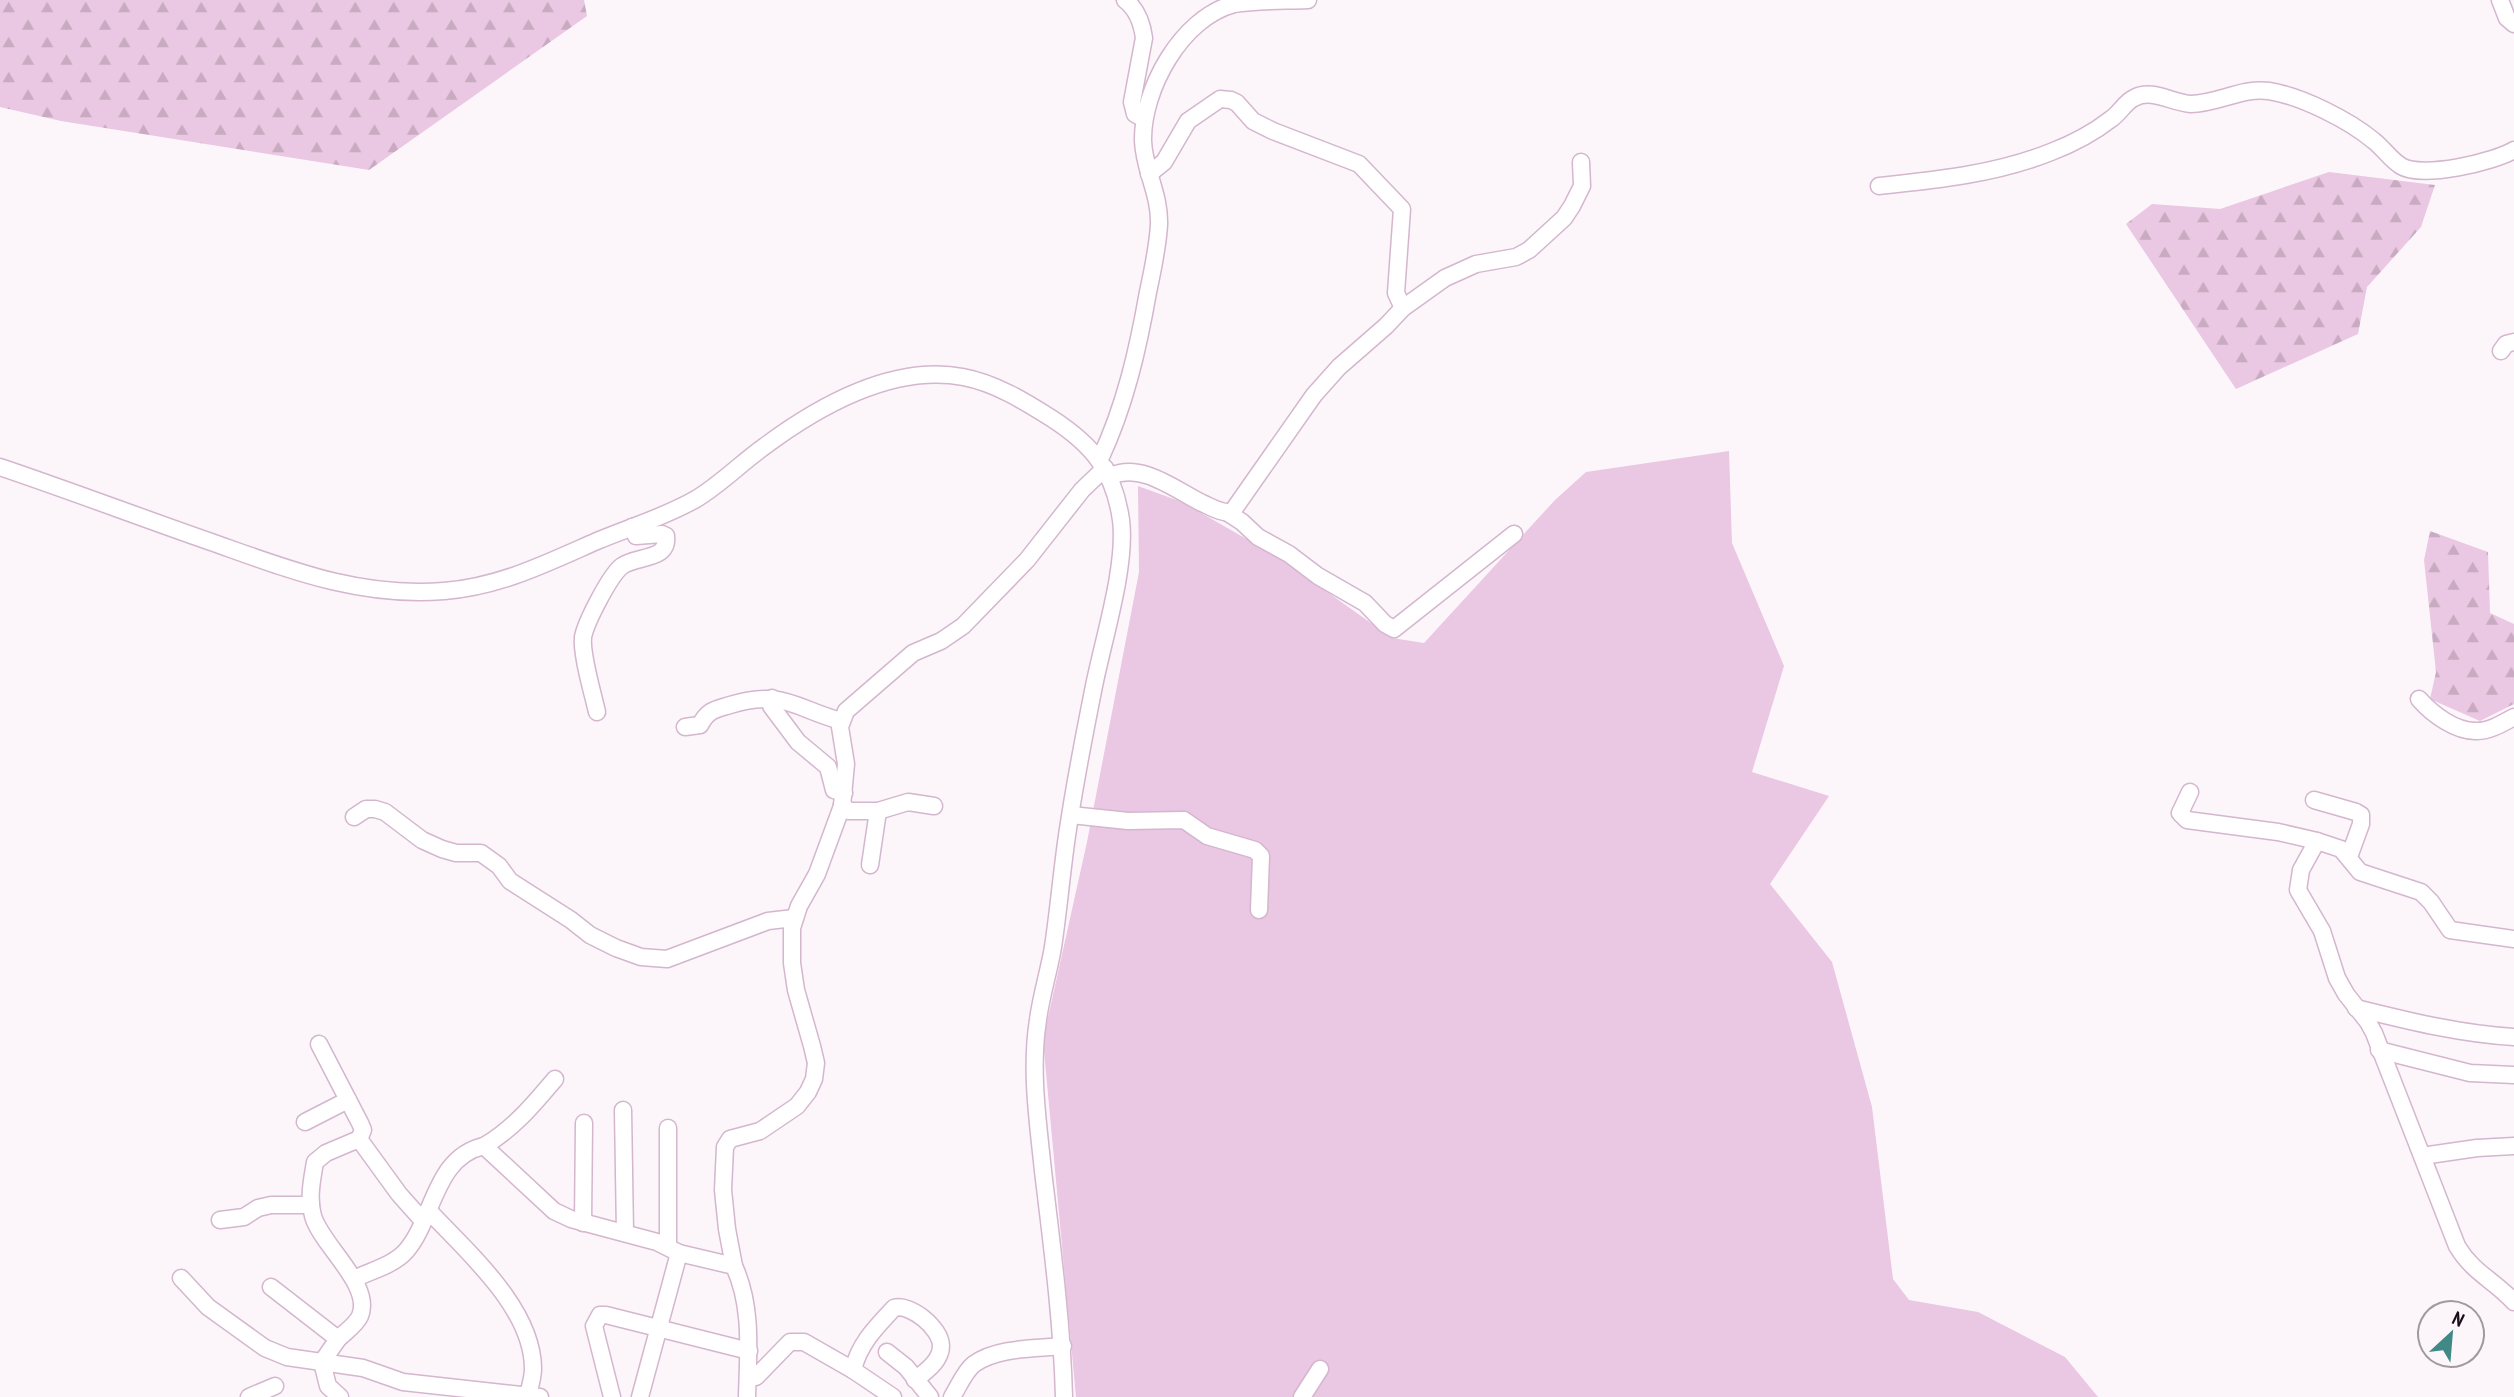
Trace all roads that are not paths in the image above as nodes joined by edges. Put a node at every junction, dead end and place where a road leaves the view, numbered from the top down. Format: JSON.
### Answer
{"nodes":[{"id":1,"x":1125,"y":0,"type":"edge"},
{"id":2,"x":1308,"y":0,"type":"edge"},
{"id":3,"x":1267,"y":1,"type":"edge"},
{"id":4,"x":2502,"y":1,"type":"edge"},
{"id":5,"x":2514,"y":24,"type":"edge"},
{"id":6,"x":1144,"y":119,"type":"junction"},
{"id":7,"x":2514,"y":150,"type":"edge"},
{"id":8,"x":1581,"y":162,"type":"dead end"},
{"id":9,"x":1149,"y":174,"type":"junction"},
{"id":10,"x":1880,"y":186,"type":"dead end"},
{"id":11,"x":1403,"y":308,"type":"junction"},
{"id":12,"x":0,"y":467,"type":"edge"},
{"id":13,"x":1105,"y":468,"type":"junction"},
{"id":14,"x":1228,"y":513,"type":"junction"},
{"id":15,"x":632,"y":527,"type":"junction"},
{"id":16,"x":1514,"y":534,"type":"dead end"},
{"id":17,"x":772,"y":698,"type":"junction"},
{"id":18,"x":2419,"y":699,"type":"dead end"},
{"id":19,"x":597,"y":712,"type":"dead end"},
{"id":20,"x":2514,"y":717,"type":"edge"},
{"id":21,"x":841,"y":721,"type":"junction"},
{"id":22,"x":685,"y":727,"type":"dead end"},
{"id":23,"x":2190,"y":792,"type":"dead end"},
{"id":24,"x":843,"y":799,"type":"junction"},
{"id":25,"x":2314,"y":800,"type":"dead end"},
{"id":26,"x":934,"y":806,"type":"dead end"},
{"id":27,"x":878,"y":811,"type":"junction"},
{"id":28,"x":1071,"y":815,"type":"junction"},
{"id":29,"x":354,"y":817,"type":"dead end"},
{"id":30,"x":2317,"y":841,"type":"junction"},
{"id":31,"x":2349,"y":857,"type":"junction"},
{"id":32,"x":870,"y":865,"type":"dead end"},
{"id":33,"x":1259,"y":910,"type":"dead end"},
{"id":34,"x":794,"y":918,"type":"junction"},
{"id":35,"x":2514,"y":939,"type":"edge"},
{"id":36,"x":2356,"y":1008,"type":"junction"},
{"id":37,"x":2514,"y":1037,"type":"edge"},
{"id":38,"x":319,"y":1044,"type":"dead end"},
{"id":39,"x":2379,"y":1050,"type":"junction"},
{"id":40,"x":2514,"y":1075,"type":"edge"},
{"id":41,"x":555,"y":1079,"type":"dead end"},
{"id":42,"x":348,"y":1100,"type":"junction"},
{"id":43,"x":623,"y":1110,"type":"dead end"},
{"id":44,"x":305,"y":1122,"type":"dead end"},
{"id":45,"x":584,"y":1123,"type":"dead end"},
{"id":46,"x":668,"y":1128,"type":"dead end"},
{"id":47,"x":359,"y":1139,"type":"junction"},
{"id":48,"x":484,"y":1146,"type":"junction"},
{"id":49,"x":2514,"y":1146,"type":"edge"},
{"id":50,"x":2422,"y":1156,"type":"junction"},
{"id":51,"x":311,"y":1205,"type":"junction"},
{"id":52,"x":425,"y":1215,"type":"junction"},
{"id":53,"x":220,"y":1220,"type":"dead end"},
{"id":54,"x":583,"y":1223,"type":"junction"},
{"id":55,"x":625,"y":1233,"type":"junction"},
{"id":56,"x":673,"y":1249,"type":"junction"},
{"id":57,"x":734,"y":1266,"type":"junction"},
{"id":58,"x":181,"y":1278,"type":"dead end"},
{"id":59,"x":354,"y":1279,"type":"junction"},
{"id":60,"x":271,"y":1287,"type":"dead end"},
{"id":61,"x":2514,"y":1302,"type":"edge"},
{"id":62,"x":660,"y":1330,"type":"junction"},
{"id":63,"x":338,"y":1339,"type":"junction"},
{"id":64,"x":1063,"y":1346,"type":"junction"},
{"id":65,"x":749,"y":1351,"type":"junction"},
{"id":66,"x":887,"y":1352,"type":"dead end"},
{"id":67,"x":322,"y":1362,"type":"junction"},
{"id":68,"x":1320,"y":1369,"type":"dead end"},
{"id":69,"x":853,"y":1370,"type":"junction"},
{"id":70,"x":748,"y":1377,"type":"junction"},
{"id":71,"x":915,"y":1380,"type":"junction"},
{"id":72,"x":275,"y":1386,"type":"dead end"},
{"id":73,"x":534,"y":1396,"type":"edge"},
{"id":74,"x":249,"y":1397,"type":"edge"},
{"id":75,"x":340,"y":1397,"type":"edge"},
{"id":76,"x":612,"y":1397,"type":"edge"},
{"id":77,"x":640,"y":1397,"type":"edge"},
{"id":78,"x":747,"y":1397,"type":"edge"},
{"id":79,"x":893,"y":1397,"type":"edge"},
{"id":80,"x":930,"y":1397,"type":"edge"},
{"id":81,"x":952,"y":1397,"type":"edge"},
{"id":82,"x":1064,"y":1397,"type":"edge"},
{"id":83,"x":1303,"y":1397,"type":"edge"}],
"edges":[{"from":1,"to":6,"type":"street"},
{"from":2,"to":3,"type":"street"},
{"from":3,"to":6,"type":"street"},
{"from":4,"to":5,"type":"street"},
{"from":6,"to":9,"type":"street"},
{"from":7,"to":10,"type":"street"},
{"from":8,"to":11,"type":"street"},
{"from":9,"to":11,"type":"street"},
{"from":9,"to":13,"type":"street"},
{"from":11,"to":14,"type":"street"},
{"from":12,"to":15,"type":"street"},
{"from":13,"to":14,"type":"street"},
{"from":13,"to":15,"type":"street"},
{"from":13,"to":21,"type":"street"},
{"from":13,"to":28,"type":"street"},
{"from":14,"to":16,"type":"street"},
{"from":15,"to":19,"type":"street"},
{"from":17,"to":21,"type":"street"},
{"from":17,"to":22,"type":"street"},
{"from":17,"to":24,"type":"street"},
{"from":18,"to":20,"type":"street"},
{"from":21,"to":24,"type":"street"},
{"from":23,"to":30,"type":"street"},
{"from":24,"to":27,"type":"street"},
{"from":24,"to":34,"type":"street"},
{"from":25,"to":31,"type":"street"},
{"from":26,"to":27,"type":"street"},
{"from":27,"to":32,"type":"street"},
{"from":28,"to":33,"type":"street"},
{"from":28,"to":64,"type":"street"},
{"from":29,"to":34,"type":"street"},
{"from":30,"to":31,"type":"street"},
{"from":30,"to":36,"type":"street"},
{"from":31,"to":35,"type":"street"},
{"from":34,"to":57,"type":"street"},
{"from":36,"to":37,"type":"street"},
{"from":36,"to":39,"type":"street"},
{"from":38,"to":42,"type":"street"},
{"from":39,"to":40,"type":"street"},
{"from":39,"to":50,"type":"street"},
{"from":41,"to":48,"type":"street"},
{"from":42,"to":44,"type":"street"},
{"from":42,"to":47,"type":"street"},
{"from":43,"to":55,"type":"street"},
{"from":45,"to":54,"type":"street"},
{"from":46,"to":56,"type":"street"},
{"from":47,"to":51,"type":"street"},
{"from":47,"to":52,"type":"street"},
{"from":48,"to":52,"type":"street"},
{"from":48,"to":54,"type":"street"},
{"from":49,"to":50,"type":"street"},
{"from":50,"to":61,"type":"street"},
{"from":51,"to":53,"type":"street"},
{"from":51,"to":59,"type":"street"},
{"from":52,"to":59,"type":"street"},
{"from":52,"to":73,"type":"street"},
{"from":54,"to":55,"type":"street"},
{"from":55,"to":56,"type":"street"},
{"from":56,"to":57,"type":"street"},
{"from":56,"to":62,"type":"street"},
{"from":57,"to":65,"type":"street"},
{"from":58,"to":67,"type":"street"},
{"from":59,"to":63,"type":"street"},
{"from":60,"to":63,"type":"street"},
{"from":62,"to":65,"type":"street"},
{"from":62,"to":76,"type":"street"},
{"from":62,"to":77,"type":"street"},
{"from":63,"to":67,"type":"street"},
{"from":64,"to":81,"type":"street"},
{"from":64,"to":82,"type":"street"},
{"from":65,"to":70,"type":"street"},
{"from":66,"to":71,"type":"street"},
{"from":67,"to":73,"type":"street"},
{"from":67,"to":75,"type":"street"},
{"from":68,"to":83,"type":"street"},
{"from":69,"to":70,"type":"street"},
{"from":69,"to":71,"type":"street"},
{"from":69,"to":79,"type":"street"},
{"from":70,"to":78,"type":"street"},
{"from":71,"to":80,"type":"street"},
{"from":72,"to":74,"type":"street"}]}
